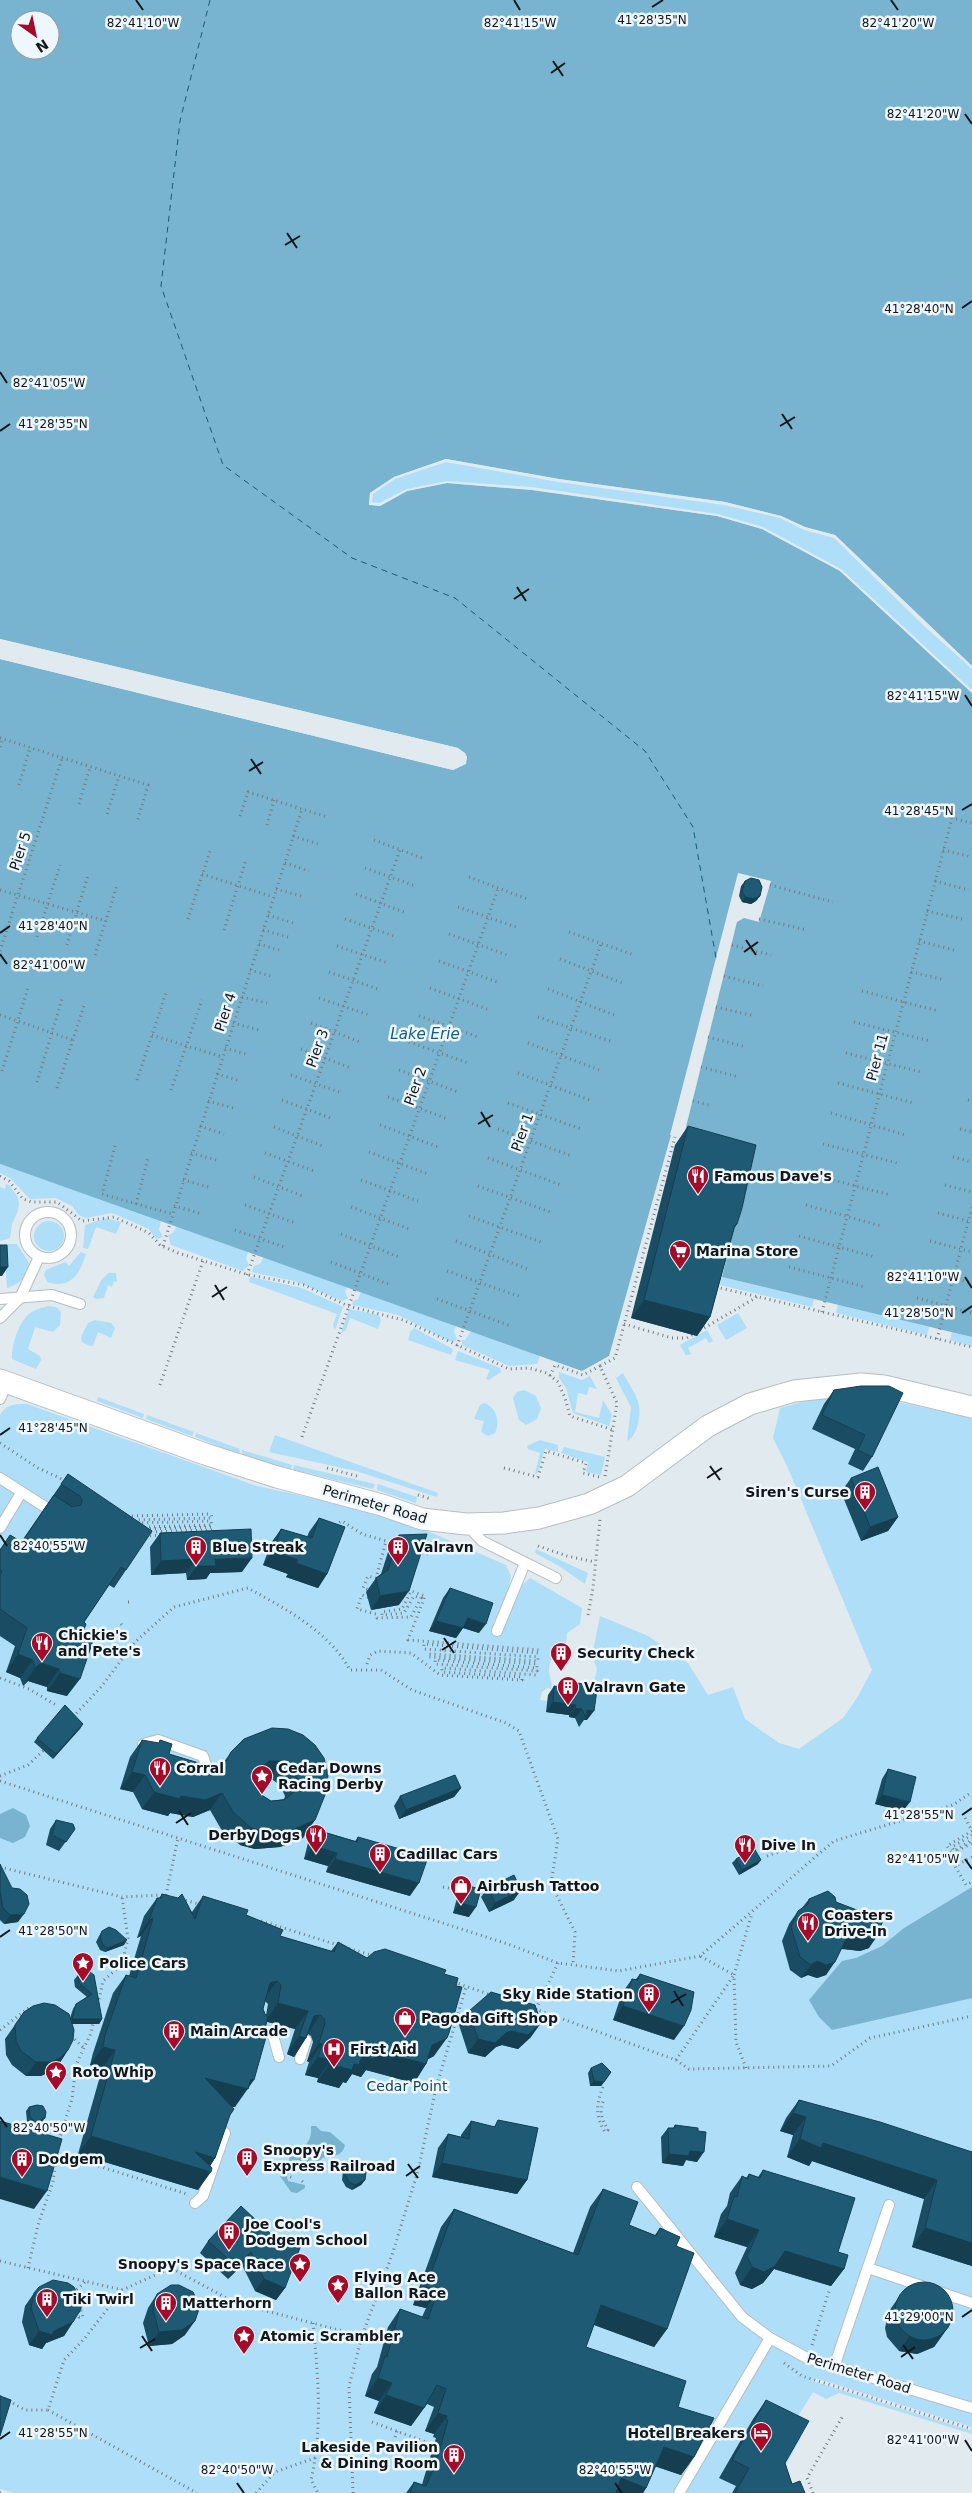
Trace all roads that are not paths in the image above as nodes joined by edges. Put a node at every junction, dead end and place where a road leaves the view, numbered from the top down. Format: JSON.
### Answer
{"nodes":[{"id":1,"x":40,"y":1257,"type":"junction"},
{"id":2,"x":20,"y":1298,"type":"junction"},
{"id":3,"x":0,"y":1299,"type":"edge"},
{"id":4,"x":80,"y":1304,"type":"dead end"},
{"id":5,"x":0,"y":1318,"type":"edge"},
{"id":6,"x":2,"y":1387,"type":"edge"},
{"id":7,"x":972,"y":1407,"type":"edge"},
{"id":8,"x":0,"y":1478,"type":"edge"},
{"id":9,"x":21,"y":1493,"type":"junction"},
{"id":10,"x":63,"y":1519,"type":"edge"},
{"id":11,"x":466,"y":1524,"type":"junction"},
{"id":12,"x":0,"y":1528,"type":"edge"},
{"id":13,"x":525,"y":1563,"type":"junction"},
{"id":14,"x":556,"y":1578,"type":"dead end"},
{"id":15,"x":497,"y":1631,"type":"dead end"},
{"id":16,"x":143,"y":1744,"type":"edge"},
{"id":17,"x":207,"y":1768,"type":"edge"},
{"id":18,"x":260,"y":2014,"type":"edge"},
{"id":19,"x":306,"y":2040,"type":"edge"},
{"id":20,"x":279,"y":2057,"type":"dead end"},
{"id":21,"x":300,"y":2059,"type":"dead end"},
{"id":22,"x":225,"y":2133,"type":"edge"},
{"id":23,"x":636,"y":2187,"type":"dead end"},
{"id":24,"x":199,"y":2199,"type":"road end"},
{"id":25,"x":889,"y":2205,"type":"dead end"},
{"id":26,"x":868,"y":2268,"type":"junction"},
{"id":27,"x":972,"y":2303,"type":"edge"},
{"id":28,"x":770,"y":2338,"type":"junction"},
{"id":29,"x":834,"y":2367,"type":"junction"},
{"id":30,"x":972,"y":2408,"type":"edge"},
{"id":31,"x":679,"y":2493,"type":"edge"}],
"edges":[{"from":1,"to":1,"type":"lane"},
{"from":1,"to":2,"type":"lane"},
{"from":2,"to":3,"type":"lane"},
{"from":2,"to":4,"type":"lane"},
{"from":2,"to":5,"type":"lane"},
{"from":6,"to":11,"type":"street","name":"Perimeter Road"},
{"from":7,"to":11,"type":"street","name":"Perimeter Road"},
{"from":8,"to":9,"type":"lane"},
{"from":9,"to":10,"type":"lane"},
{"from":9,"to":12,"type":"lane"},
{"from":11,"to":13,"type":"lane"},
{"from":13,"to":14,"type":"lane"},
{"from":13,"to":15,"type":"lane"},
{"from":16,"to":17,"type":"lane"},
{"from":18,"to":20,"type":"lane"},
{"from":19,"to":21,"type":"lane"},
{"from":22,"to":24,"type":"lane"},
{"from":23,"to":28,"type":"lane","name":"Perimeter Road"},
{"from":25,"to":26,"type":"lane"},
{"from":26,"to":27,"type":"lane"},
{"from":26,"to":29,"type":"lane"},
{"from":28,"to":29,"type":"lane","name":"Perimeter Road"},
{"from":28,"to":31,"type":"lane"},
{"from":29,"to":30,"type":"lane","name":"Perimeter Road"}]}
